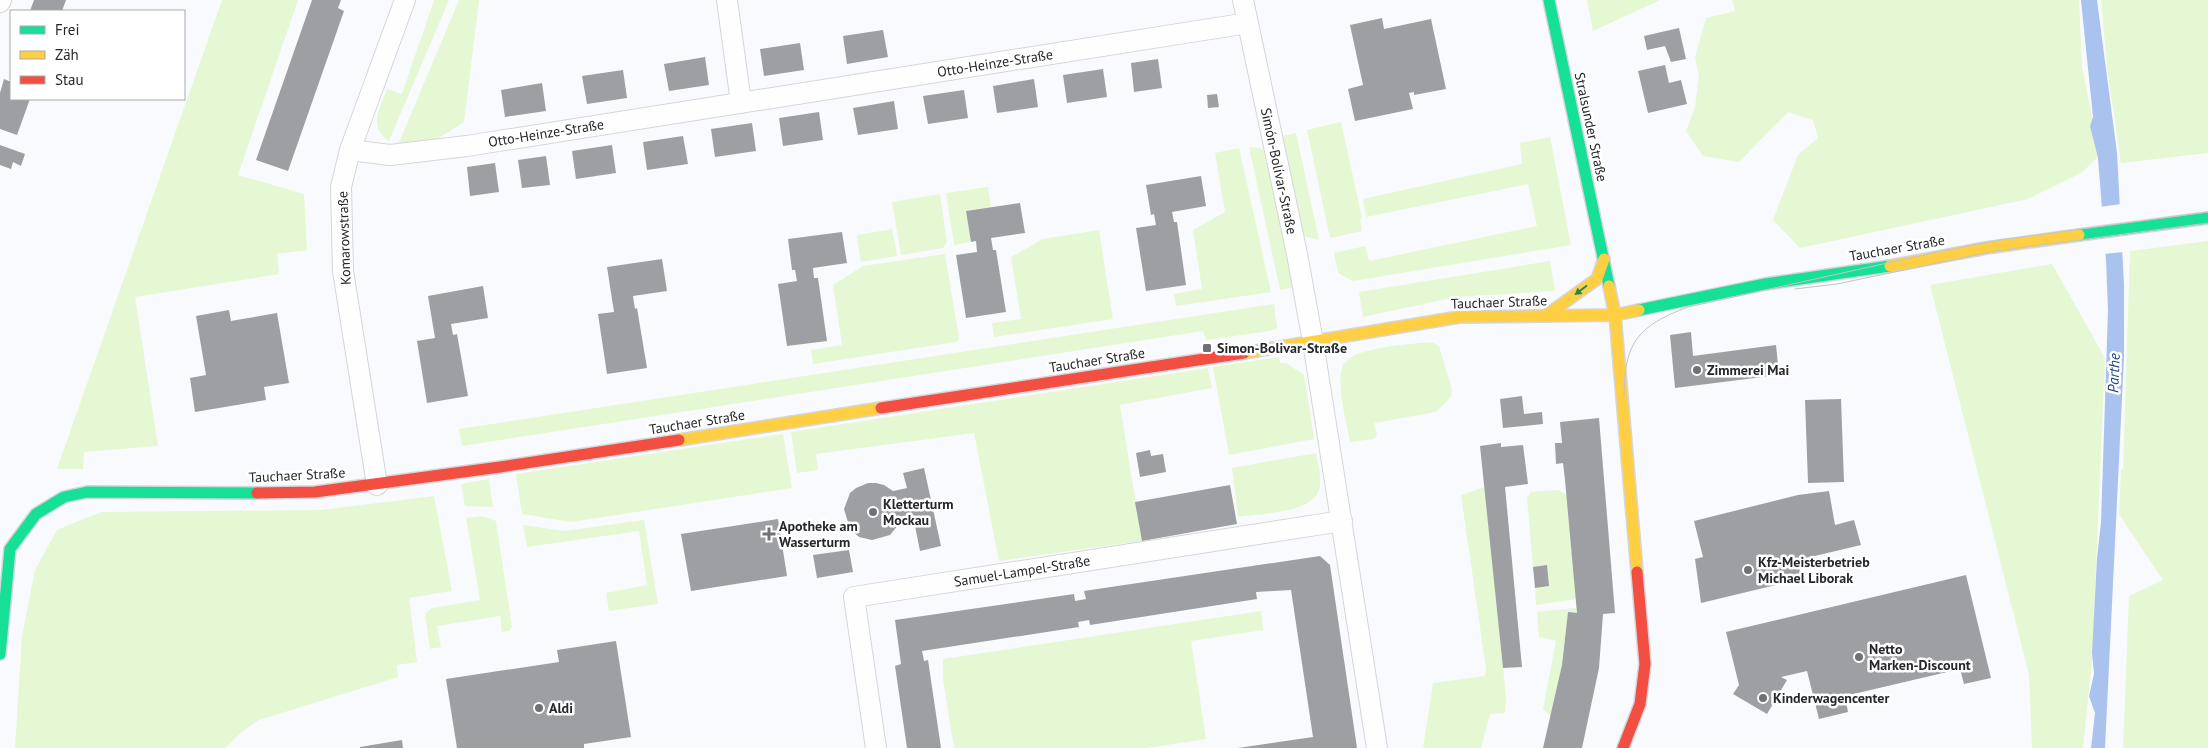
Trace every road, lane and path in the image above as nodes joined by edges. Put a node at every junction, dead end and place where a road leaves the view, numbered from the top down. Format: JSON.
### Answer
{"nodes":[{"id":1,"x":405,"y":0,"type":"edge"},
{"id":2,"x":727,"y":0,"type":"edge"},
{"id":3,"x":1243,"y":0,"type":"edge"},
{"id":4,"x":1548,"y":0,"type":"edge"},
{"id":5,"x":1248,"y":23,"type":"junction"},
{"id":6,"x":741,"y":103,"type":"junction"},
{"id":7,"x":350,"y":150,"type":"junction"},
{"id":8,"x":2208,"y":218,"type":"edge"},
{"id":9,"x":1604,"y":259,"type":"junction"},
{"id":10,"x":1548,"y":314,"type":"junction"},
{"id":11,"x":1615,"y":315,"type":"junction"},
{"id":12,"x":1313,"y":342,"type":"junction"},
{"id":13,"x":377,"y":485,"type":"junction"},
{"id":14,"x":1342,"y":521,"type":"junction"},
{"id":15,"x":5,"y":543,"type":"edge"},
{"id":16,"x":0,"y":654,"type":"edge"},
{"id":17,"x":876,"y":748,"type":"edge"},
{"id":18,"x":1377,"y":748,"type":"edge"},
{"id":19,"x":1623,"y":748,"type":"edge"}],
"edges":[{"from":1,"to":7,"type":"street","name":"Komarowstraße"},
{"from":2,"to":6,"type":"street"},
{"from":3,"to":5,"type":"street","name":"Simón-Bolívar-Straße"},
{"from":4,"to":9,"type":"street","name":"Stralsunder Straße"},
{"from":5,"to":6,"type":"street","name":"Otto-Heinze-Straße"},
{"from":5,"to":12,"type":"street","name":"Simón-Bolívar-Straße"},
{"from":6,"to":7,"type":"street","name":"Otto-Heinze-Straße"},
{"from":7,"to":13,"type":"street","name":"Komarowstraße"},
{"from":8,"to":11,"type":"street","name":"Tauchaer Straße"},
{"from":9,"to":10,"type":"street","one_way":true},
{"from":9,"to":11,"type":"street","name":"Stralsunder Straße"},
{"from":10,"to":11,"type":"street","name":"Tauchaer Straße"},
{"from":10,"to":12,"type":"street","name":"Tauchaer Straße"},
{"from":11,"to":19,"type":"street","name":"Stralsunder Straße"},
{"from":12,"to":13,"type":"street","name":"Tauchaer Straße"},
{"from":12,"to":14,"type":"street"},
{"from":13,"to":15,"type":"street","name":"Tauchaer Straße"},
{"from":14,"to":17,"type":"street","name":"Samuel-Lampel-Straße"},
{"from":14,"to":18,"type":"street"},
{"from":15,"to":16,"type":"street"}]}
